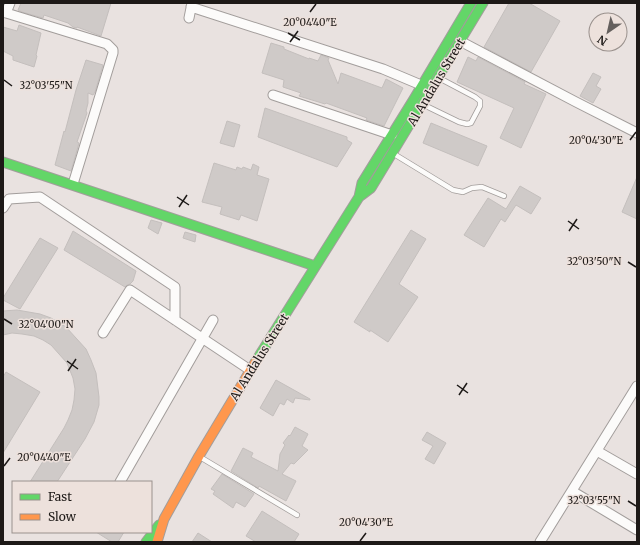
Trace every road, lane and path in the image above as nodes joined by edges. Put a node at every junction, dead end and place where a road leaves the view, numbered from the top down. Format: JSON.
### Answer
{"nodes":[{"id":1,"x":10,"y":3,"type":"edge"},
{"id":2,"x":471,"y":3,"type":"edge"},
{"id":3,"x":483,"y":3,"type":"edge"},
{"id":4,"x":192,"y":5,"type":"edge"},
{"id":5,"x":5,"y":13,"type":"edge"},
{"id":6,"x":189,"y":18,"type":"dead end"},
{"id":7,"x":460,"y":41,"type":"junction"},
{"id":8,"x":438,"y":77,"type":"junction"},
{"id":9,"x":421,"y":85,"type":"junction"},
{"id":10,"x":273,"y":95,"type":"dead end"},
{"id":11,"x":422,"y":104,"type":"junction"},
{"id":12,"x":637,"y":133,"type":"edge"},
{"id":13,"x":392,"y":135,"type":"junction"},
{"id":14,"x":392,"y":153,"type":"junction"},
{"id":15,"x":3,"y":162,"type":"edge"},
{"id":16,"x":73,"y":184,"type":"junction"},
{"id":17,"x":504,"y":196,"type":"dead end"},
{"id":18,"x":359,"y":197,"type":"junction"},
{"id":19,"x":3,"y":208,"type":"edge"},
{"id":20,"x":315,"y":266,"type":"junction"},
{"id":21,"x":175,"y":320,"type":"junction"},
{"id":22,"x":213,"y":320,"type":"dead end"},
{"id":23,"x":103,"y":333,"type":"dead end"},
{"id":24,"x":203,"y":338,"type":"junction"},
{"id":25,"x":250,"y":370,"type":"junction"},
{"id":26,"x":637,"y":386,"type":"edge"},
{"id":27,"x":597,"y":451,"type":"junction"},
{"id":28,"x":198,"y":456,"type":"junction"},
{"id":29,"x":637,"y":474,"type":"edge"},
{"id":30,"x":121,"y":481,"type":"edge"},
{"id":31,"x":572,"y":491,"type":"junction"},
{"id":32,"x":297,"y":515,"type":"dead end"},
{"id":33,"x":164,"y":519,"type":"junction"},
{"id":34,"x":637,"y":530,"type":"edge"},
{"id":35,"x":146,"y":542,"type":"edge"},
{"id":36,"x":157,"y":542,"type":"edge"},
{"id":37,"x":540,"y":542,"type":"edge"}],
"edges":[{"from":1,"to":5,"type":"street"},
{"from":2,"to":9,"type":"main road","name":"Al Andalus Street"},
{"from":3,"to":7,"type":"main road","name":"Al Andalus Street"},
{"from":4,"to":6,"type":"street"},
{"from":4,"to":9,"type":"street"},
{"from":5,"to":16,"type":"street"},
{"from":7,"to":8,"type":"main road","name":"Al Andalus Street"},
{"from":7,"to":12,"type":"street"},
{"from":8,"to":11,"type":"main road","name":"Al Andalus Street"},
{"from":8,"to":11,"type":"lane"},
{"from":9,"to":13,"type":"main road","name":"Al Andalus Street"},
{"from":10,"to":13,"type":"street"},
{"from":11,"to":14,"type":"main road","name":"Al Andalus Street"},
{"from":13,"to":18,"type":"main road","name":"Al Andalus Street"},
{"from":14,"to":17,"type":"lane"},
{"from":14,"to":18,"type":"main road","name":"Al Andalus Street"},
{"from":15,"to":16,"type":"main road"},
{"from":16,"to":20,"type":"main road"},
{"from":18,"to":20,"type":"main road","name":"Al Andalus Street"},
{"from":19,"to":21,"type":"street"},
{"from":20,"to":25,"type":"main road","name":"Al Andalus Street"},
{"from":21,"to":23,"type":"street"},
{"from":21,"to":24,"type":"street"},
{"from":22,"to":24,"type":"street"},
{"from":24,"to":25,"type":"street"},
{"from":24,"to":30,"type":"street"},
{"from":25,"to":28,"type":"main road","name":"Al Andalus Street"},
{"from":26,"to":27,"type":"street"},
{"from":27,"to":29,"type":"street"},
{"from":27,"to":31,"type":"street"},
{"from":28,"to":32,"type":"lane"},
{"from":28,"to":33,"type":"main road","name":"Al Andalus Street"},
{"from":31,"to":34,"type":"street"},
{"from":31,"to":37,"type":"street"},
{"from":33,"to":35,"type":"main road"},
{"from":33,"to":36,"type":"main road"}]}
